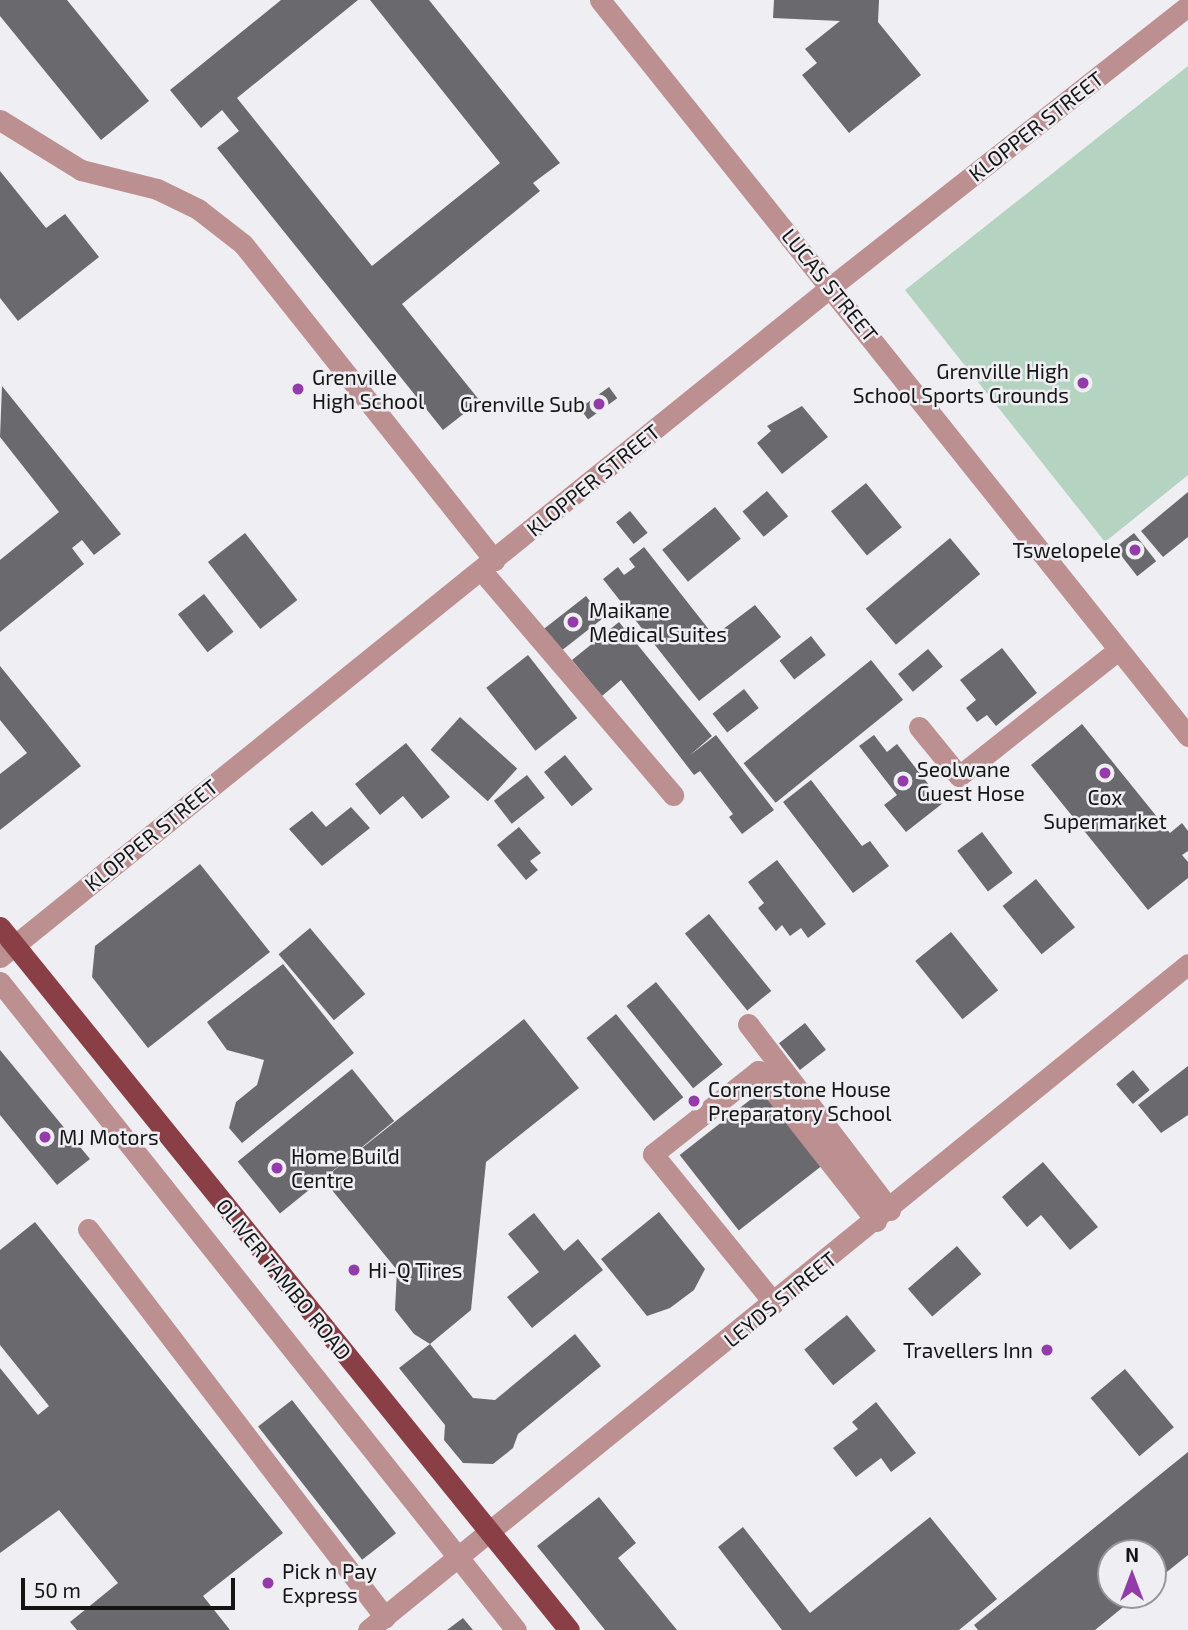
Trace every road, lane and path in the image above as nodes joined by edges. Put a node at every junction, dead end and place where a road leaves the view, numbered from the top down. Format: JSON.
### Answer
{"nodes":[{"id":1,"x":600,"y":0,"type":"edge"},
{"id":2,"x":1188,"y":5,"type":"edge"},
{"id":3,"x":0,"y":120,"type":"edge"},
{"id":4,"x":831,"y":286,"type":"junction"},
{"id":5,"x":488,"y":565,"type":"junction"},
{"id":6,"x":1118,"y":650,"type":"junction"},
{"id":7,"x":919,"y":727,"type":"dead end"},
{"id":8,"x":1188,"y":736,"type":"edge"},
{"id":9,"x":673,"y":795,"type":"dead end"},
{"id":10,"x":0,"y":927,"type":"edge"},
{"id":11,"x":7,"y":951,"type":"edge"},
{"id":12,"x":1188,"y":964,"type":"edge"},
{"id":13,"x":0,"y":982,"type":"edge"},
{"id":14,"x":748,"y":1024,"type":"dead end"},
{"id":15,"x":883,"y":1215,"type":"junction"},
{"id":16,"x":88,"y":1229,"type":"dead end"},
{"id":17,"x":774,"y":1303,"type":"junction"},
{"id":18,"x":489,"y":1532,"type":"junction"},
{"id":19,"x":459,"y":1558,"type":"junction"},
{"id":20,"x":377,"y":1623,"type":"edge"},
{"id":21,"x":516,"y":1630,"type":"edge"},
{"id":22,"x":569,"y":1630,"type":"edge"}],
"edges":[{"from":1,"to":4,"type":"street","name":"LUCAS STREET"},
{"from":2,"to":4,"type":"street","name":"KLOPPER STREET"},
{"from":3,"to":5,"type":"street"},
{"from":4,"to":5,"type":"street","name":"KLOPPER STREET"},
{"from":4,"to":6,"type":"street","name":"LUCAS STREET"},
{"from":5,"to":9,"type":"street"},
{"from":5,"to":11,"type":"street","name":"KLOPPER STREET"},
{"from":6,"to":7,"type":"street"},
{"from":6,"to":8,"type":"street","name":"LUCAS STREET"},
{"from":10,"to":11,"type":"main road","name":"OLIVER TAMBO ROAD"},
{"from":11,"to":18,"type":"main road","name":"OLIVER TAMBO ROAD"},
{"from":12,"to":15,"type":"street","name":"LEYDS STREET"},
{"from":13,"to":19,"type":"street"},
{"from":14,"to":15,"type":"street"},
{"from":15,"to":17,"type":"street","name":"LEYDS STREET"},
{"from":15,"to":17,"type":"street"},
{"from":16,"to":20,"type":"street"},
{"from":17,"to":18,"type":"street","name":"LEYDS STREET"},
{"from":18,"to":19,"type":"street","name":"LEYDS STREET"},
{"from":18,"to":22,"type":"main road","name":"OLIVER TAMBO ROAD"},
{"from":19,"to":20,"type":"street","name":"LEYDS STREET"},
{"from":19,"to":21,"type":"street"}]}
